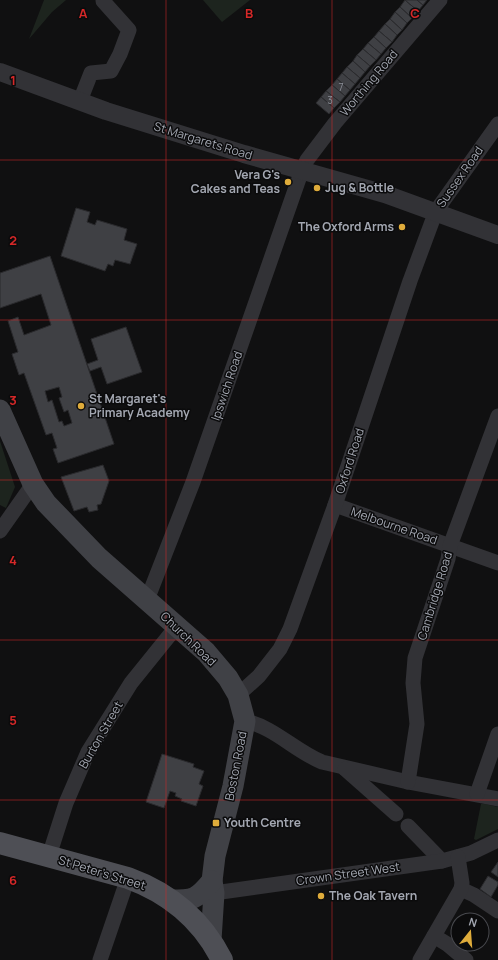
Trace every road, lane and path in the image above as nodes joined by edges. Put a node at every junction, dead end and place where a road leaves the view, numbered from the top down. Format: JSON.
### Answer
{"nodes":[{"id":1,"x":440,"y":0,"type":"edge"},
{"id":2,"x":103,"y":1,"type":"dead end"},
{"id":3,"x":0,"y":72,"type":"edge"},
{"id":4,"x":80,"y":101,"type":"junction"},
{"id":5,"x":498,"y":124,"type":"edge"},
{"id":6,"x":302,"y":170,"type":"junction"},
{"id":7,"x":436,"y":211,"type":"junction"},
{"id":8,"x":498,"y":235,"type":"edge"},
{"id":9,"x":0,"y":410,"type":"edge"},
{"id":10,"x":498,"y":416,"type":"edge"},
{"id":11,"x":33,"y":484,"type":"junction"},
{"id":12,"x":335,"y":506,"type":"junction"},
{"id":13,"x":0,"y":532,"type":"edge"},
{"id":14,"x":450,"y":546,"type":"junction"},
{"id":15,"x":498,"y":564,"type":"edge"},
{"id":16,"x":147,"y":600,"type":"junction"},
{"id":17,"x":177,"y":626,"type":"junction"},
{"id":18,"x":238,"y":695,"type":"junction"},
{"id":19,"x":245,"y":721,"type":"junction"},
{"id":20,"x":498,"y":734,"type":"edge"},
{"id":21,"x":345,"y":768,"type":"junction"},
{"id":22,"x":408,"y":782,"type":"junction"},
{"id":23,"x":477,"y":794,"type":"junction"},
{"id":24,"x":498,"y":799,"type":"edge"},
{"id":25,"x":396,"y":814,"type":"dead end"},
{"id":26,"x":408,"y":826,"type":"dead end"},
{"id":27,"x":493,"y":842,"type":"edge"},
{"id":28,"x":0,"y":843,"type":"edge"},
{"id":29,"x":49,"y":856,"type":"junction"},
{"id":30,"x":458,"y":857,"type":"junction"},
{"id":31,"x":442,"y":861,"type":"junction"},
{"id":32,"x":128,"y":878,"type":"junction"},
{"id":33,"x":211,"y":887,"type":"junction"},
{"id":34,"x":462,"y":889,"type":"junction"},
{"id":35,"x":170,"y":900,"type":"junction"},
{"id":36,"x":498,"y":911,"type":"edge"},
{"id":37,"x":434,"y":936,"type":"junction"},
{"id":38,"x":211,"y":940,"type":"junction"},
{"id":39,"x":100,"y":960,"type":"edge"},
{"id":40,"x":222,"y":960,"type":"edge"},
{"id":41,"x":420,"y":960,"type":"edge"},
{"id":42,"x":466,"y":960,"type":"edge"}],
"edges":[{"from":1,"to":6,"type":"street","name":"Worthing Road"},
{"from":2,"to":4,"type":"street"},
{"from":3,"to":4,"type":"street","name":"St Margarets Road"},
{"from":4,"to":6,"type":"street","name":"St Margarets Road"},
{"from":5,"to":7,"type":"street","name":"Sussex Road"},
{"from":6,"to":7,"type":"street","name":"St Margarets Road"},
{"from":6,"to":16,"type":"street","name":"Ipswich Road"},
{"from":7,"to":8,"type":"street","name":"St Margarets Road"},
{"from":7,"to":12,"type":"street","name":"Oxford Road"},
{"from":9,"to":11,"type":"main road","name":"Church Road"},
{"from":10,"to":14,"type":"street","name":"Cambridge Road"},
{"from":11,"to":13,"type":"street"},
{"from":11,"to":16,"type":"main road","name":"Church Road"},
{"from":12,"to":14,"type":"street","name":"Melbourne Road"},
{"from":12,"to":18,"type":"street","name":"Oxford Road"},
{"from":14,"to":15,"type":"street","name":"Melbourne Road"},
{"from":14,"to":22,"type":"street","name":"Cambridge Road"},
{"from":16,"to":17,"type":"main road","name":"Church Road"},
{"from":17,"to":18,"type":"main road","name":"Church Road"},
{"from":17,"to":29,"type":"street","name":"Burton Street"},
{"from":18,"to":19,"type":"main road","name":"Church Road"},
{"from":19,"to":21,"type":"street"},
{"from":19,"to":33,"type":"main road","name":"Boston Road"},
{"from":20,"to":23,"type":"street"},
{"from":21,"to":22,"type":"street"},
{"from":21,"to":25,"type":"street"},
{"from":22,"to":23,"type":"street"},
{"from":23,"to":24,"type":"street"},
{"from":26,"to":31,"type":"street"},
{"from":27,"to":30,"type":"street","name":"Crown Street West"},
{"from":28,"to":29,"type":"main road","name":"St Peter's Street"},
{"from":29,"to":32,"type":"main road","name":"St Peter's Street"},
{"from":30,"to":31,"type":"street","name":"Crown Street West"},
{"from":30,"to":34,"type":"street"},
{"from":31,"to":33,"type":"street","name":"Crown Street West"},
{"from":32,"to":35,"type":"main road","name":"St Peter's Street"},
{"from":32,"to":39,"type":"street"},
{"from":33,"to":35,"type":"main road"},
{"from":33,"to":38,"type":"main road","name":"Boston Road"},
{"from":34,"to":36,"type":"street"},
{"from":34,"to":37,"type":"street"},
{"from":35,"to":38,"type":"main road","name":"St Peter's Street"},
{"from":37,"to":41,"type":"street"},
{"from":37,"to":42,"type":"street"},
{"from":38,"to":40,"type":"main road","name":"St Peter's Street"}]}
